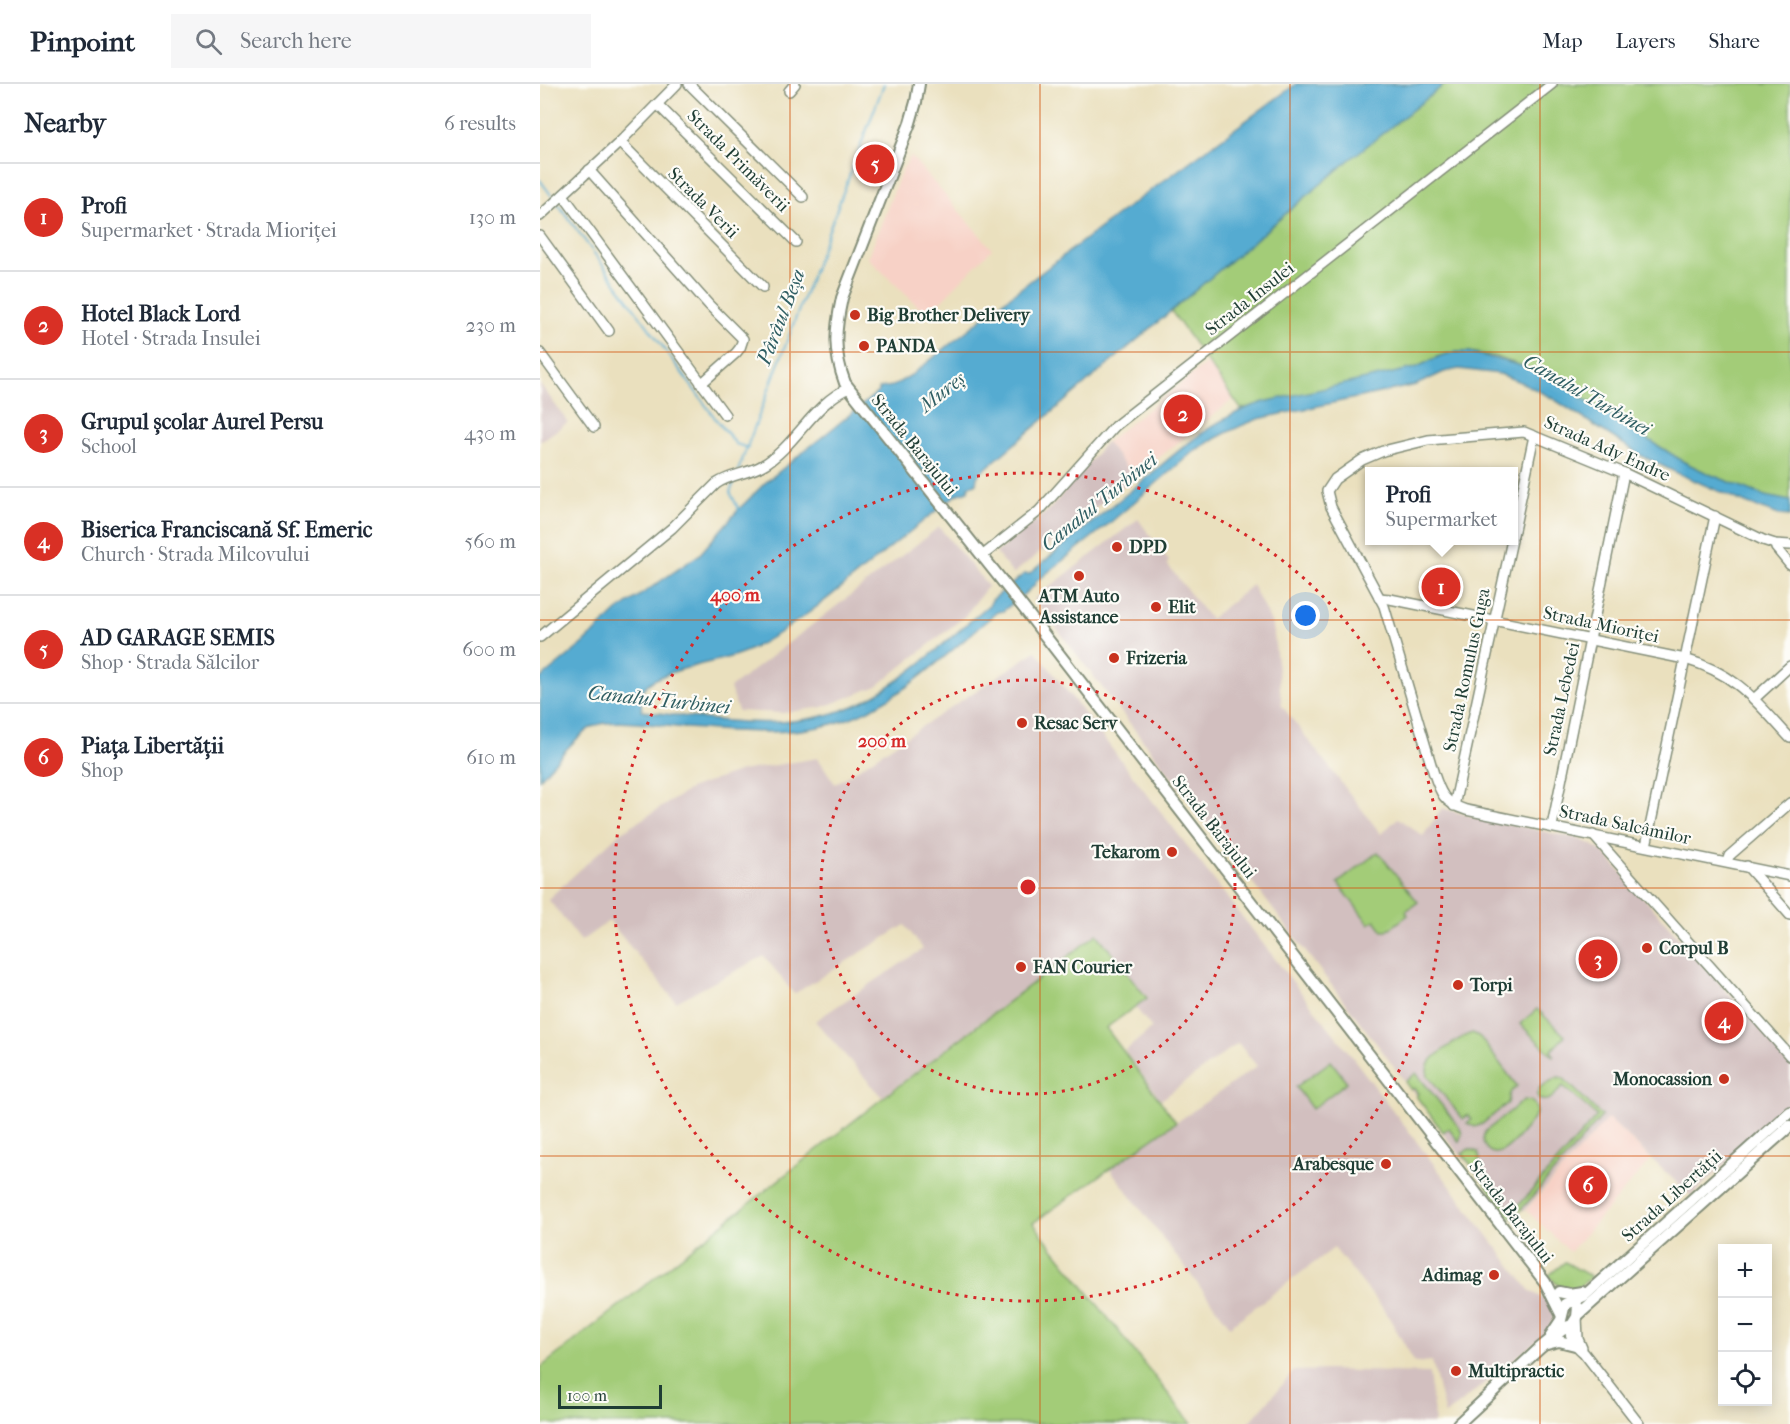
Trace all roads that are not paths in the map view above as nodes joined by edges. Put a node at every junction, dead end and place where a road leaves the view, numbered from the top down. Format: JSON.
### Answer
{"nodes":[{"id":1,"x":677,"y":84,"type":"edge"},
{"id":2,"x":689,"y":84,"type":"edge"},
{"id":3,"x":919,"y":84,"type":"edge"},
{"id":4,"x":1552,"y":84,"type":"edge"},
{"id":5,"x":657,"y":104,"type":"junction"},
{"id":6,"x":620,"y":142,"type":"junction"},
{"id":7,"x":589,"y":171,"type":"junction"},
{"id":8,"x":803,"y":197,"type":"dead end"},
{"id":9,"x":558,"y":199,"type":"junction"},
{"id":10,"x":540,"y":216,"type":"edge"},
{"id":11,"x":540,"y":236,"type":"edge"},
{"id":12,"x":796,"y":243,"type":"dead end"},
{"id":13,"x":763,"y":287,"type":"dead end"},
{"id":14,"x":609,"y":331,"type":"dead end"},
{"id":15,"x":540,"y":353,"type":"edge"},
{"id":16,"x":701,"y":384,"type":"junction"},
{"id":17,"x":852,"y":392,"type":"junction"},
{"id":18,"x":725,"y":415,"type":"dead end"},
{"id":19,"x":594,"y":427,"type":"dead end"},
{"id":20,"x":1534,"y":436,"type":"junction"},
{"id":21,"x":1624,"y":473,"type":"junction"},
{"id":22,"x":1518,"y":511,"type":"edge"},
{"id":23,"x":1715,"y":516,"type":"junction"},
{"id":24,"x":1775,"y":544,"type":"junction"},
{"id":25,"x":1511,"y":545,"type":"edge"},
{"id":26,"x":1790,"y":545,"type":"edge"},
{"id":27,"x":982,"y":556,"type":"junction"},
{"id":28,"x":1790,"y":565,"type":"edge"},
{"id":29,"x":1379,"y":598,"type":"junction"},
{"id":30,"x":1495,"y":620,"type":"junction"},
{"id":31,"x":540,"y":637,"type":"edge"},
{"id":32,"x":1591,"y":640,"type":"junction"},
{"id":33,"x":1685,"y":659,"type":"junction"},
{"id":34,"x":1790,"y":666,"type":"edge"},
{"id":35,"x":1754,"y":699,"type":"junction"},
{"id":36,"x":1790,"y":738,"type":"edge"},
{"id":37,"x":1790,"y":803,"type":"edge"},
{"id":38,"x":1454,"y":806,"type":"junction"},
{"id":39,"x":1552,"y":826,"type":"junction"},
{"id":40,"x":1593,"y":835,"type":"junction"},
{"id":41,"x":1646,"y":846,"type":"junction"},
{"id":42,"x":1727,"y":862,"type":"junction"},
{"id":43,"x":1747,"y":866,"type":"junction"},
{"id":44,"x":1790,"y":876,"type":"edge"},
{"id":45,"x":1790,"y":915,"type":"edge"},
{"id":46,"x":1790,"y":1056,"type":"edge"},
{"id":47,"x":1790,"y":1112,"type":"edge"},
{"id":48,"x":1790,"y":1126,"type":"edge"},
{"id":49,"x":1601,"y":1281,"type":"junction"},
{"id":50,"x":1545,"y":1282,"type":"junction"},
{"id":51,"x":1559,"y":1292,"type":"junction"},
{"id":52,"x":1572,"y":1301,"type":"junction"},
{"id":53,"x":1577,"y":1316,"type":"junction"},
{"id":54,"x":1564,"y":1322,"type":"junction"},
{"id":55,"x":1575,"y":1345,"type":"junction"},
{"id":56,"x":1542,"y":1346,"type":"junction"},
{"id":57,"x":1584,"y":1353,"type":"junction"},
{"id":58,"x":1458,"y":1424,"type":"edge"},
{"id":59,"x":1639,"y":1424,"type":"edge"}],
"edges":[{"from":1,"to":5,"type":"street"},
{"from":2,"to":8,"type":"street"},
{"from":3,"to":17,"type":"main road","name":"Strada Barajului"},
{"from":4,"to":27,"type":"street","name":"Strada Insulei"},
{"from":5,"to":6,"type":"street"},
{"from":5,"to":12,"type":"street","name":"Strada Primăverii"},
{"from":6,"to":7,"type":"street"},
{"from":6,"to":13,"type":"street","name":"Strada Verii"},
{"from":7,"to":9,"type":"street"},
{"from":7,"to":16,"type":"street"},
{"from":9,"to":10,"type":"street"},
{"from":9,"to":16,"type":"street"},
{"from":11,"to":14,"type":"street"},
{"from":15,"to":19,"type":"street"},
{"from":16,"to":18,"type":"street"},
{"from":17,"to":27,"type":"main road","name":"Strada Barajului"},
{"from":17,"to":31,"type":"street"},
{"from":20,"to":21,"type":"street","name":"Strada Ady Endre"},
{"from":20,"to":22,"type":"street"},
{"from":20,"to":29,"type":"street","name":"Strada Ady Endre"},
{"from":21,"to":23,"type":"street","name":"Strada Ady Endre"},
{"from":21,"to":32,"type":"street","name":"Strada Lebedei"},
{"from":23,"to":24,"type":"street","name":"Strada Ady Endre"},
{"from":23,"to":33,"type":"street"},
{"from":24,"to":26,"type":"street","name":"Strada Ady Endre"},
{"from":24,"to":28,"type":"street"},
{"from":25,"to":30,"type":"street","name":"Strada Romulus Guga"},
{"from":27,"to":50,"type":"main road","name":"Strada Barajului"},
{"from":29,"to":30,"type":"street","name":"Strada Mioriței"},
{"from":29,"to":38,"type":"street","name":"Strada Ady Endre"},
{"from":30,"to":32,"type":"street","name":"Strada Mioriței"},
{"from":30,"to":38,"type":"street","name":"Strada Romulus Guga"},
{"from":32,"to":33,"type":"street","name":"Strada Mioriței"},
{"from":32,"to":39,"type":"street","name":"Strada Lebedei"},
{"from":33,"to":35,"type":"street","name":"Strada Mioriței"},
{"from":33,"to":41,"type":"street"},
{"from":34,"to":35,"type":"street"},
{"from":35,"to":36,"type":"street","name":"Strada Mioriței"},
{"from":37,"to":42,"type":"street"},
{"from":38,"to":39,"type":"street","name":"Strada Salcâmilor"},
{"from":39,"to":40,"type":"street","name":"Strada Salcâmilor"},
{"from":40,"to":41,"type":"street","name":"Strada Salcâmilor"},
{"from":40,"to":46,"type":"street"},
{"from":41,"to":42,"type":"street","name":"Strada Salcâmilor"},
{"from":42,"to":43,"type":"street","name":"Strada Salcâmilor"},
{"from":43,"to":44,"type":"street","name":"Strada Salcâmilor"},
{"from":43,"to":45,"type":"street"},
{"from":47,"to":49,"type":"main road","name":"Strada Libertății"},
{"from":48,"to":53,"type":"main road","name":"Strada Libertății"},
{"from":49,"to":51,"type":"main road"},
{"from":49,"to":52,"type":"main road","name":"Strada Libertății"},
{"from":50,"to":51,"type":"main road","name":"Strada Barajului"},
{"from":50,"to":54,"type":"main road","name":"Strada Barajului"},
{"from":51,"to":52,"type":"main road","name":"Strada Barajului"},
{"from":52,"to":53,"type":"main road"},
{"from":52,"to":54,"type":"main road","name":"Strada Libertății"},
{"from":53,"to":54,"type":"main road","name":"Strada Libertății"},
{"from":53,"to":57,"type":"street"},
{"from":54,"to":55,"type":"street"},
{"from":54,"to":56,"type":"main road"},
{"from":55,"to":56,"type":"main road"},
{"from":55,"to":57,"type":"street"},
{"from":56,"to":58,"type":"main road"},
{"from":57,"to":59,"type":"street"}]}
